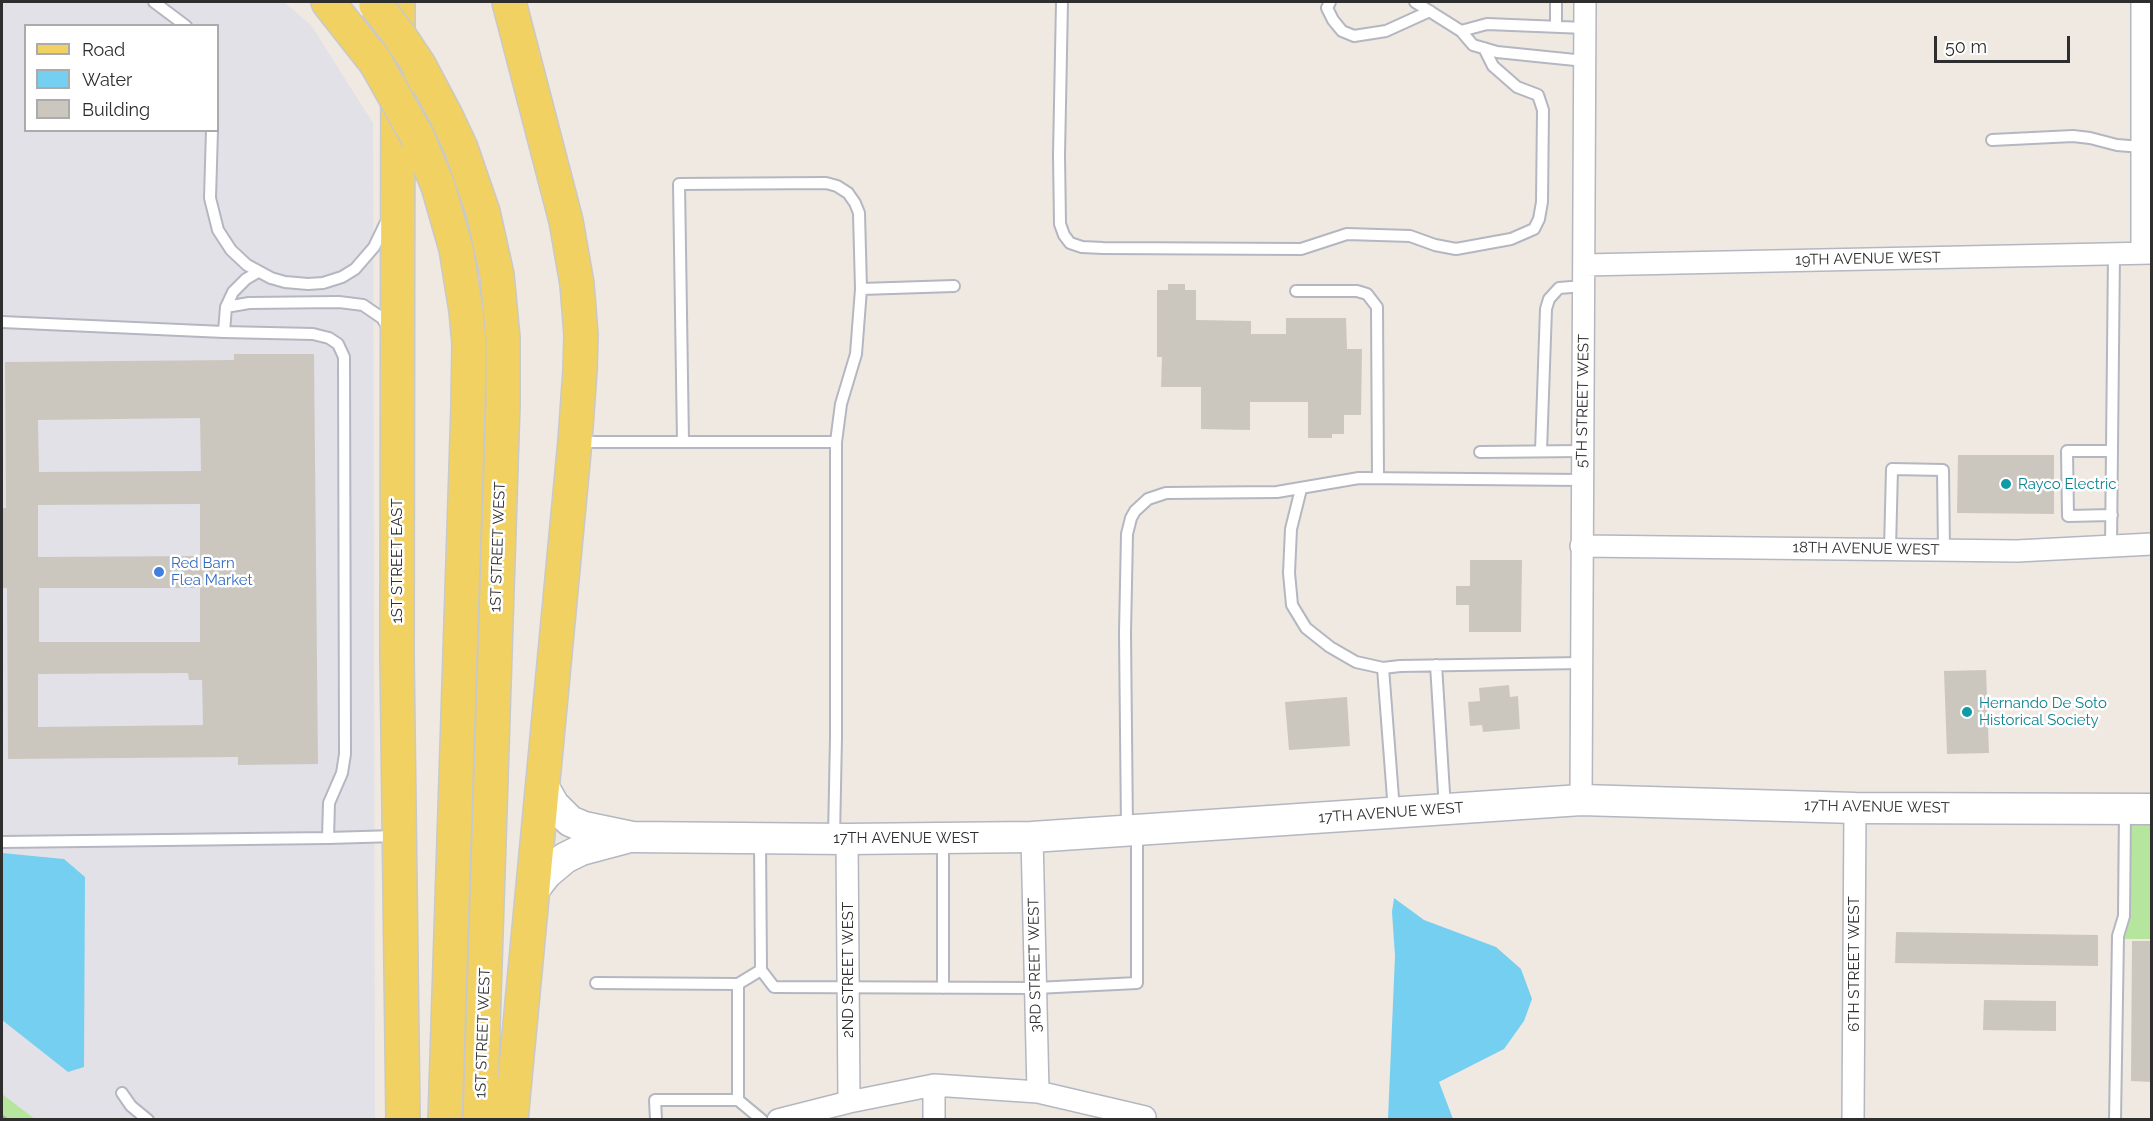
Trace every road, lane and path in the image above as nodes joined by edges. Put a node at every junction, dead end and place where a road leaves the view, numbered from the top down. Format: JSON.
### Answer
{"nodes":[{"id":1,"x":154,"y":2,"type":"edge"},
{"id":2,"x":328,"y":2,"type":"edge"},
{"id":3,"x":509,"y":2,"type":"edge"},
{"id":4,"x":1062,"y":2,"type":"edge"},
{"id":5,"x":1330,"y":2,"type":"edge"},
{"id":6,"x":1415,"y":2,"type":"edge"},
{"id":7,"x":1556,"y":2,"type":"edge"},
{"id":8,"x":1585,"y":2,"type":"edge"},
{"id":9,"x":2142,"y":2,"type":"edge"},
{"id":10,"x":382,"y":3,"type":"edge"},
{"id":11,"x":1430,"y":11,"type":"junction"},
{"id":12,"x":183,"y":24,"type":"edge"},
{"id":13,"x":1556,"y":27,"type":"junction"},
{"id":14,"x":1585,"y":28,"type":"junction"},
{"id":15,"x":1461,"y":31,"type":"junction"},
{"id":16,"x":1484,"y":48,"type":"junction"},
{"id":17,"x":1585,"y":61,"type":"junction"},
{"id":18,"x":212,"y":132,"type":"edge"},
{"id":19,"x":1992,"y":140,"type":"dead end"},
{"id":20,"x":2142,"y":147,"type":"junction"},
{"id":21,"x":397,"y":199,"type":"junction"},
{"id":22,"x":2114,"y":253,"type":"junction"},
{"id":23,"x":2147,"y":253,"type":"edge"},
{"id":24,"x":1584,"y":265,"type":"junction"},
{"id":25,"x":258,"y":272,"type":"junction"},
{"id":26,"x":954,"y":286,"type":"dead end"},
{"id":27,"x":1584,"y":286,"type":"junction"},
{"id":28,"x":861,"y":289,"type":"junction"},
{"id":29,"x":1296,"y":291,"type":"dead end"},
{"id":30,"x":226,"y":307,"type":"junction"},
{"id":31,"x":2,"y":322,"type":"edge"},
{"id":32,"x":224,"y":332,"type":"junction"},
{"id":33,"x":397,"y":341,"type":"junction"},
{"id":34,"x":575,"y":441,"type":"junction"},
{"id":35,"x":683,"y":442,"type":"junction"},
{"id":36,"x":836,"y":442,"type":"junction"},
{"id":37,"x":1582,"y":451,"type":"junction"},
{"id":38,"x":1480,"y":452,"type":"dead end"},
{"id":39,"x":1541,"y":452,"type":"junction"},
{"id":40,"x":2112,"y":452,"type":"junction"},
{"id":41,"x":1378,"y":478,"type":"junction"},
{"id":42,"x":1582,"y":480,"type":"junction"},
{"id":43,"x":1300,"y":489,"type":"junction"},
{"id":44,"x":2112,"y":515,"type":"junction"},
{"id":45,"x":2151,"y":544,"type":"edge"},
{"id":46,"x":1581,"y":546,"type":"junction"},
{"id":47,"x":2112,"y":546,"type":"junction"},
{"id":48,"x":1890,"y":549,"type":"junction"},
{"id":49,"x":1944,"y":550,"type":"junction"},
{"id":50,"x":1581,"y":663,"type":"junction"},
{"id":51,"x":1436,"y":665,"type":"junction"},
{"id":52,"x":1383,"y":668,"type":"junction"},
{"id":53,"x":543,"y":786,"type":"junction"},
{"id":54,"x":1581,"y":800,"type":"junction"},
{"id":55,"x":1855,"y":808,"type":"junction"},
{"id":56,"x":1445,"y":809,"type":"junction"},
{"id":57,"x":2138,"y":809,"type":"edge"},
{"id":58,"x":1394,"y":813,"type":"junction"},
{"id":59,"x":1132,"y":831,"type":"junction"},
{"id":60,"x":399,"y":836,"type":"junction"},
{"id":61,"x":632,"y":837,"type":"junction"},
{"id":62,"x":1032,"y":837,"type":"junction"},
{"id":63,"x":328,"y":838,"type":"junction"},
{"id":64,"x":760,"y":838,"type":"junction"},
{"id":65,"x":943,"y":838,"type":"junction"},
{"id":66,"x":841,"y":839,"type":"junction"},
{"id":67,"x":2,"y":842,"type":"edge"},
{"id":68,"x":532,"y":892,"type":"junction"},
{"id":69,"x":761,"y":970,"type":"junction"},
{"id":70,"x":596,"y":983,"type":"dead end"},
{"id":71,"x":738,"y":984,"type":"junction"},
{"id":72,"x":848,"y":988,"type":"junction"},
{"id":73,"x":943,"y":988,"type":"junction"},
{"id":74,"x":1036,"y":988,"type":"junction"},
{"id":75,"x":934,"y":1085,"type":"junction"},
{"id":76,"x":1038,"y":1092,"type":"junction"},
{"id":77,"x":122,"y":1093,"type":"dead end"},
{"id":78,"x":738,"y":1100,"type":"junction"},
{"id":79,"x":849,"y":1102,"type":"junction"},
{"id":80,"x":1145,"y":1118,"type":"edge"},
{"id":81,"x":148,"y":1119,"type":"edge"},
{"id":82,"x":403,"y":1119,"type":"edge"},
{"id":83,"x":445,"y":1119,"type":"edge"},
{"id":84,"x":480,"y":1119,"type":"edge"},
{"id":85,"x":511,"y":1119,"type":"edge"},
{"id":86,"x":656,"y":1119,"type":"edge"},
{"id":87,"x":762,"y":1119,"type":"edge"},
{"id":88,"x":778,"y":1119,"type":"edge"},
{"id":89,"x":934,"y":1119,"type":"edge"},
{"id":90,"x":1853,"y":1119,"type":"edge"},
{"id":91,"x":2115,"y":1119,"type":"edge"}],
"edges":[{"from":1,"to":12,"type":"lane"},
{"from":2,"to":83,"type":"main road","bridge":true},
{"from":3,"to":34,"type":"main road"},
{"from":4,"to":16,"type":"lane"},
{"from":5,"to":11,"type":"lane"},
{"from":6,"to":11,"type":"lane"},
{"from":7,"to":13,"type":"lane"},
{"from":8,"to":14,"type":"street","name":"5TH STREET WEST"},
{"from":9,"to":20,"type":"street"},
{"from":10,"to":21,"type":"main road","name":"1ST STREET EAST"},
{"from":10,"to":84,"type":"main road","name":"1ST STREET WEST","bridge":true},
{"from":11,"to":15,"type":"lane"},
{"from":13,"to":14,"type":"lane"},
{"from":13,"to":15,"type":"lane"},
{"from":14,"to":17,"type":"street","name":"5TH STREET WEST"},
{"from":15,"to":16,"type":"lane"},
{"from":16,"to":17,"type":"lane"},
{"from":17,"to":24,"type":"street","name":"5TH STREET WEST"},
{"from":18,"to":25,"type":"lane"},
{"from":19,"to":20,"type":"lane"},
{"from":20,"to":23,"type":"street"},
{"from":21,"to":25,"type":"lane"},
{"from":21,"to":33,"type":"main road","name":"1ST STREET EAST"},
{"from":22,"to":23,"type":"street","name":"19TH AVENUE WEST"},
{"from":22,"to":24,"type":"street","name":"19TH AVENUE WEST"},
{"from":22,"to":40,"type":"lane"},
{"from":24,"to":27,"type":"street","name":"5TH STREET WEST"},
{"from":25,"to":30,"type":"lane"},
{"from":26,"to":28,"type":"lane"},
{"from":27,"to":37,"type":"street","name":"5TH STREET WEST"},
{"from":27,"to":39,"type":"lane"},
{"from":28,"to":35,"type":"lane"},
{"from":28,"to":36,"type":"lane"},
{"from":29,"to":41,"type":"lane"},
{"from":30,"to":32,"type":"lane"},
{"from":30,"to":33,"type":"lane"},
{"from":31,"to":32,"type":"lane"},
{"from":32,"to":63,"type":"lane"},
{"from":33,"to":60,"type":"main road","name":"1ST STREET EAST"},
{"from":34,"to":35,"type":"lane"},
{"from":34,"to":53,"type":"main road"},
{"from":35,"to":36,"type":"lane"},
{"from":36,"to":66,"type":"lane"},
{"from":37,"to":39,"type":"lane"},
{"from":37,"to":42,"type":"street","name":"5TH STREET WEST"},
{"from":38,"to":39,"type":"lane"},
{"from":40,"to":44,"type":"lane"},
{"from":40,"to":44,"type":"lane"},
{"from":41,"to":42,"type":"lane"},
{"from":41,"to":43,"type":"lane"},
{"from":42,"to":46,"type":"street","name":"5TH STREET WEST"},
{"from":43,"to":52,"type":"lane"},
{"from":43,"to":59,"type":"lane"},
{"from":44,"to":47,"type":"lane"},
{"from":45,"to":47,"type":"street","name":"18TH AVENUE WEST"},
{"from":46,"to":48,"type":"street","name":"18TH AVENUE WEST"},
{"from":46,"to":50,"type":"street","name":"5TH STREET WEST"},
{"from":47,"to":49,"type":"street","name":"18TH AVENUE WEST"},
{"from":48,"to":49,"type":"street","name":"18TH AVENUE WEST"},
{"from":48,"to":49,"type":"lane"},
{"from":50,"to":51,"type":"lane"},
{"from":50,"to":54,"type":"street","name":"5TH STREET WEST"},
{"from":51,"to":52,"type":"lane"},
{"from":51,"to":56,"type":"lane"},
{"from":52,"to":58,"type":"lane"},
{"from":53,"to":61,"type":"street","name":"17TH AVENUE WEST"},
{"from":53,"to":68,"type":"main road"},
{"from":54,"to":55,"type":"street","name":"17TH AVENUE WEST"},
{"from":54,"to":56,"type":"street","name":"17TH AVENUE WEST"},
{"from":55,"to":57,"type":"street","name":"17TH AVENUE WEST"},
{"from":55,"to":90,"type":"street","name":"6TH STREET WEST"},
{"from":56,"to":58,"type":"street","name":"17TH AVENUE WEST"},
{"from":57,"to":91,"type":"lane"},
{"from":58,"to":59,"type":"street","name":"17TH AVENUE WEST"},
{"from":59,"to":62,"type":"street","name":"17TH AVENUE WEST"},
{"from":59,"to":74,"type":"lane"},
{"from":60,"to":63,"type":"lane"},
{"from":60,"to":82,"type":"main road","name":"1ST STREET EAST"},
{"from":61,"to":64,"type":"street","name":"17TH AVENUE WEST"},
{"from":61,"to":68,"type":"street","name":"17TH AVENUE WEST"},
{"from":62,"to":65,"type":"street","name":"17TH AVENUE WEST"},
{"from":62,"to":74,"type":"street","name":"3RD STREET WEST"},
{"from":63,"to":67,"type":"lane"},
{"from":64,"to":66,"type":"street","name":"17TH AVENUE WEST"},
{"from":64,"to":69,"type":"lane"},
{"from":65,"to":66,"type":"street","name":"17TH AVENUE WEST"},
{"from":65,"to":73,"type":"lane"},
{"from":66,"to":72,"type":"street","name":"2ND STREET WEST"},
{"from":68,"to":85,"type":"main road"},
{"from":69,"to":71,"type":"lane"},
{"from":69,"to":72,"type":"lane"},
{"from":70,"to":71,"type":"lane"},
{"from":71,"to":78,"type":"lane"},
{"from":72,"to":73,"type":"lane"},
{"from":72,"to":79,"type":"street","name":"2ND STREET WEST"},
{"from":73,"to":74,"type":"lane"},
{"from":74,"to":76,"type":"street","name":"3RD STREET WEST"},
{"from":75,"to":76,"type":"street"},
{"from":75,"to":79,"type":"street"},
{"from":75,"to":89,"type":"street"},
{"from":76,"to":80,"type":"street"},
{"from":77,"to":81,"type":"lane"},
{"from":78,"to":86,"type":"lane"},
{"from":78,"to":87,"type":"lane"},
{"from":79,"to":88,"type":"street"}]}
